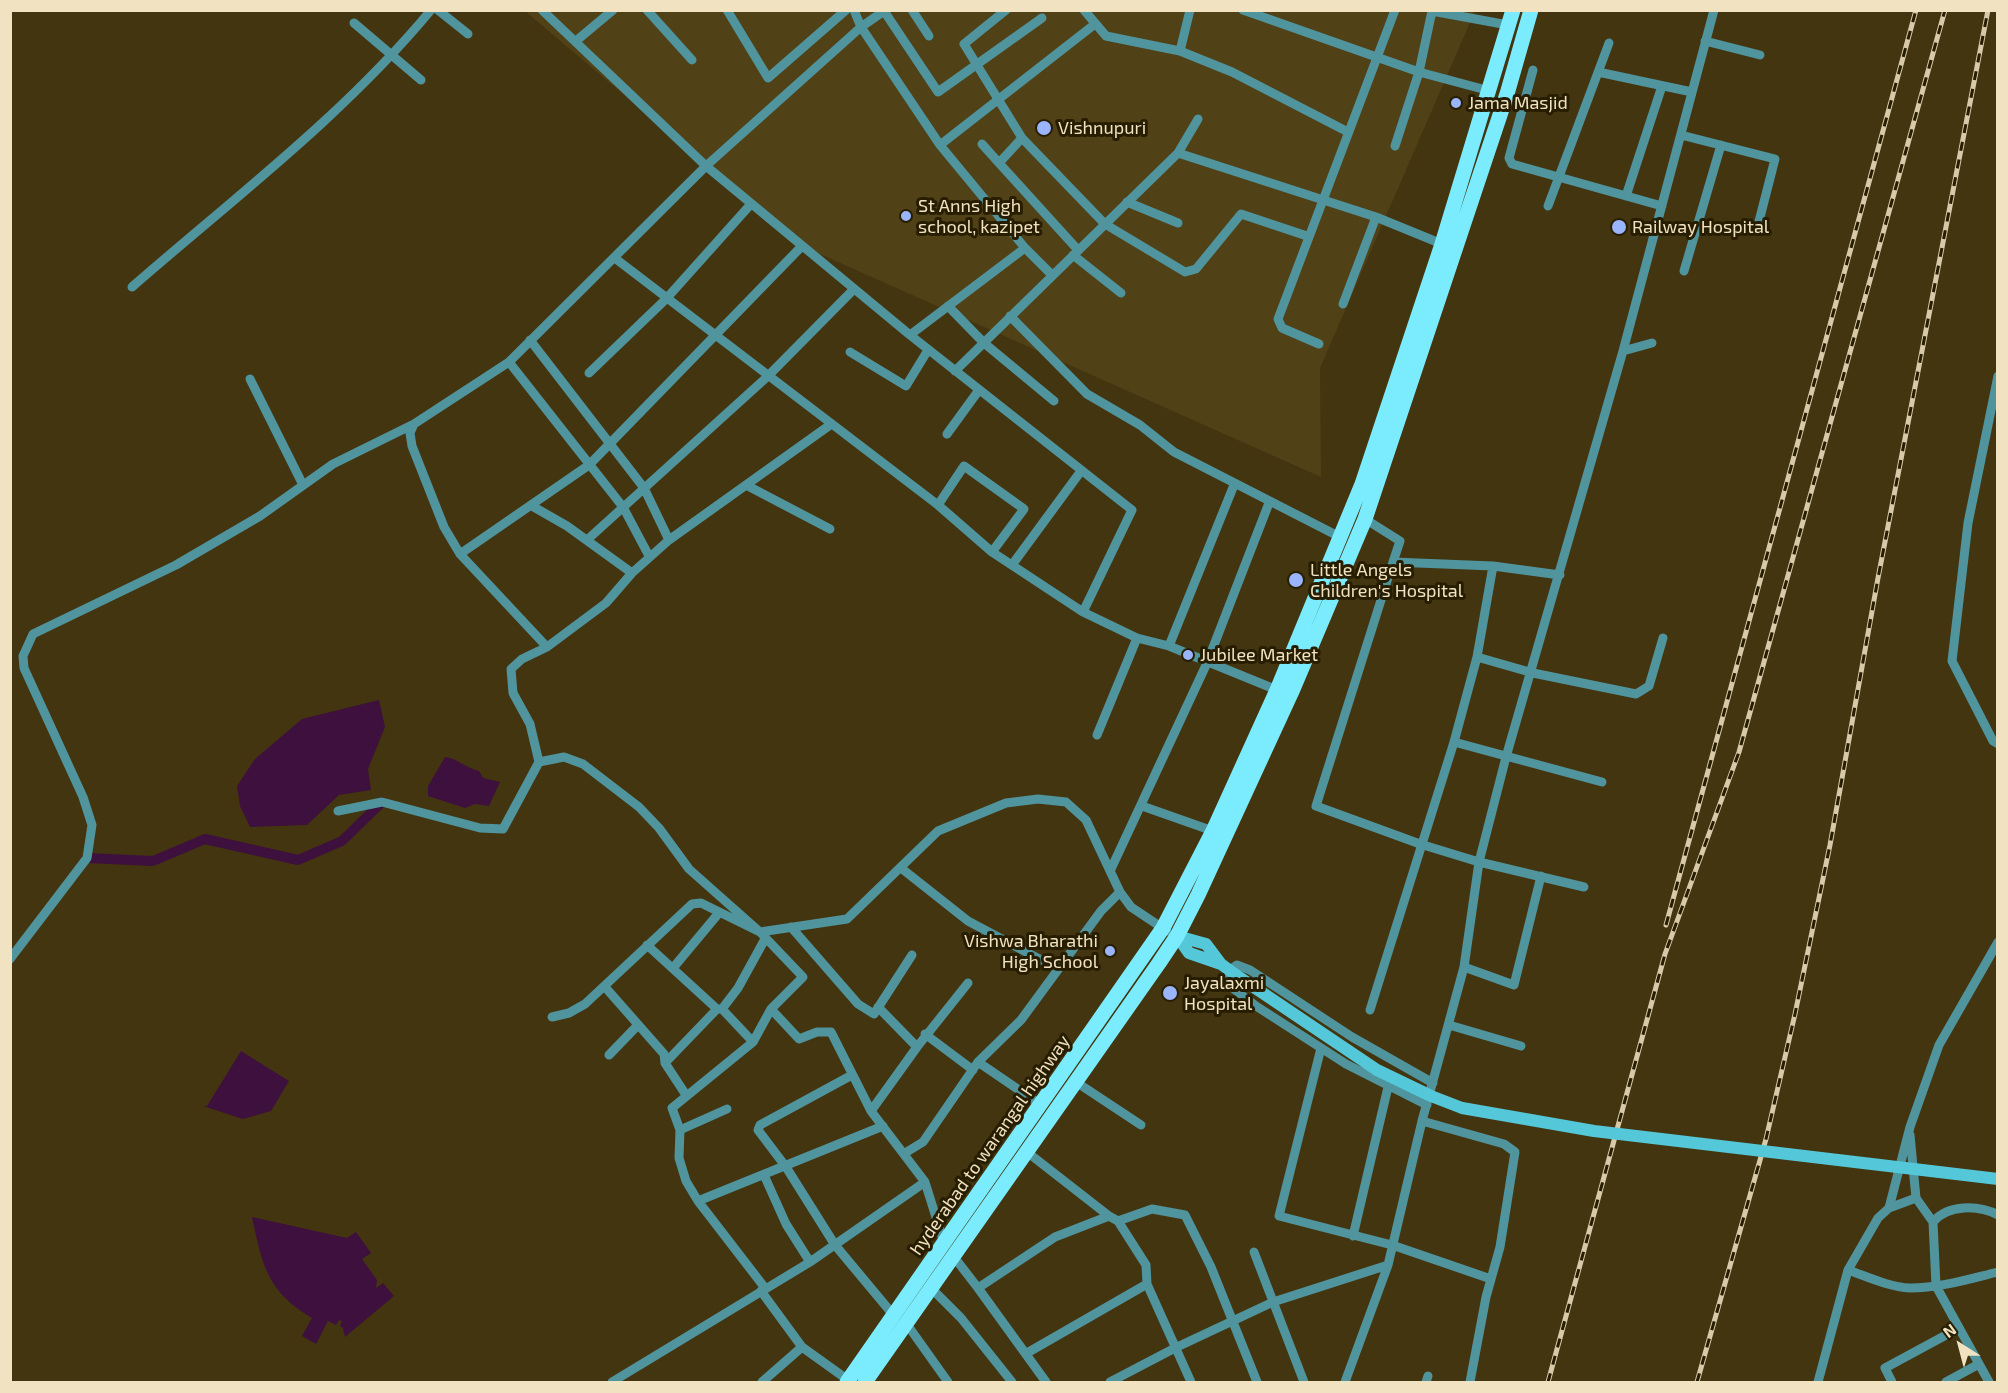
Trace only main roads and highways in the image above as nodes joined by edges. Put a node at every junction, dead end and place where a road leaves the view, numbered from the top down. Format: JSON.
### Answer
{"nodes":[{"id":1,"x":1531,"y":10,"type":"edge"},
{"id":2,"x":1511,"y":18,"type":"edge"},
{"id":3,"x":900,"y":1320,"type":"junction"},
{"id":4,"x":847,"y":1382,"type":"edge"},
{"id":5,"x":865,"y":1383,"type":"edge"}],
"edges":[{"from":1,"to":3,"type":"main road"},
{"from":2,"to":3,"type":"main road","name":"hyderabad to warangal highway"},
{"from":3,"to":4,"type":"main road","name":"hyderabad to warangal highway"},
{"from":3,"to":5,"type":"main road"}]}
